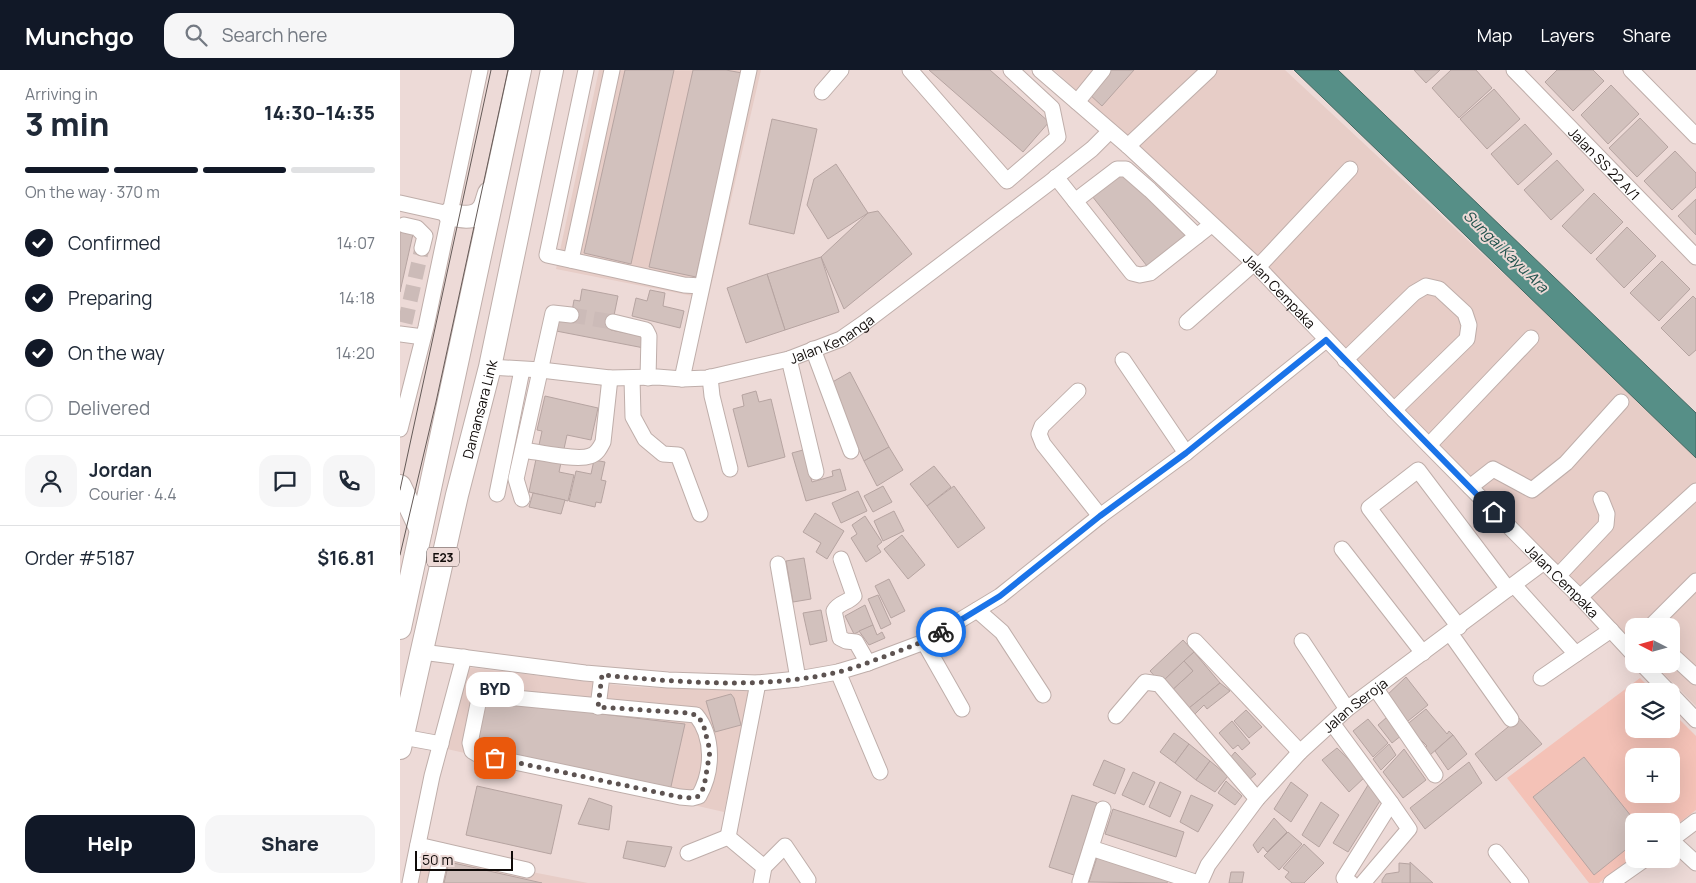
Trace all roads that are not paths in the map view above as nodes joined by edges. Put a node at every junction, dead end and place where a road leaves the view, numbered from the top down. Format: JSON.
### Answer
{"nodes":[{"id":1,"x":480,"y":70,"type":"edge"},
{"id":2,"x":520,"y":70,"type":"edge"},
{"id":3,"x":552,"y":70,"type":"edge"},
{"id":4,"x":586,"y":70,"type":"edge"},
{"id":5,"x":612,"y":70,"type":"edge"},
{"id":6,"x":749,"y":70,"type":"edge"},
{"id":7,"x":840,"y":70,"type":"edge"},
{"id":8,"x":910,"y":70,"type":"edge"},
{"id":9,"x":1011,"y":70,"type":"edge"},
{"id":10,"x":1209,"y":70,"type":"edge"},
{"id":11,"x":1514,"y":70,"type":"edge"},
{"id":12,"x":1631,"y":70,"type":"edge"},
{"id":13,"x":1047,"y":72,"type":"edge"},
{"id":14,"x":1097,"y":72,"type":"edge"},
{"id":15,"x":822,"y":92,"type":"dead end"},
{"id":16,"x":1077,"y":102,"type":"junction"},
{"id":17,"x":1110,"y":131,"type":"junction"},
{"id":18,"x":1696,"y":136,"type":"edge"},
{"id":19,"x":1128,"y":146,"type":"junction"},
{"id":20,"x":501,"y":157,"type":"junction"},
{"id":21,"x":1031,"y":162,"type":"junction"},
{"id":22,"x":1350,"y":169,"type":"dead end"},
{"id":23,"x":1053,"y":180,"type":"junction"},
{"id":24,"x":1075,"y":201,"type":"junction"},
{"id":25,"x":400,"y":203,"type":"edge"},
{"id":26,"x":449,"y":214,"type":"junction"},
{"id":27,"x":404,"y":225,"type":"dead end"},
{"id":28,"x":1212,"y":225,"type":"junction"},
{"id":29,"x":1198,"y":236,"type":"junction"},
{"id":30,"x":445,"y":238,"type":"junction"},
{"id":31,"x":1696,"y":257,"type":"edge"},
{"id":32,"x":570,"y":260,"type":"junction"},
{"id":33,"x":1256,"y":265,"type":"junction"},
{"id":34,"x":701,"y":286,"type":"junction"},
{"id":35,"x":571,"y":315,"type":"tunnel mouth"},
{"id":36,"x":613,"y":322,"type":"tunnel mouth"},
{"id":37,"x":1187,"y":322,"type":"dead end"},
{"id":38,"x":402,"y":330,"type":"edge"},
{"id":39,"x":423,"y":337,"type":"junction"},
{"id":40,"x":1532,"y":338,"type":"dead end"},
{"id":41,"x":1326,"y":340,"type":"junction"},
{"id":42,"x":812,"y":349,"type":"junction"},
{"id":43,"x":789,"y":359,"type":"junction"},
{"id":44,"x":1123,"y":360,"type":"dead end"},
{"id":45,"x":1345,"y":360,"type":"junction"},
{"id":46,"x":490,"y":367,"type":"junction"},
{"id":47,"x":522,"y":370,"type":"junction"},
{"id":48,"x":541,"y":370,"type":"junction"},
{"id":49,"x":710,"y":377,"type":"junction"},
{"id":50,"x":610,"y":378,"type":"junction"},
{"id":51,"x":632,"y":378,"type":"junction"},
{"id":52,"x":648,"y":378,"type":"junction"},
{"id":53,"x":682,"y":379,"type":"junction"},
{"id":54,"x":1078,"y":391,"type":"dead end"},
{"id":55,"x":1621,"y":402,"type":"dead end"},
{"id":56,"x":1394,"y":410,"type":"junction"},
{"id":57,"x":400,"y":429,"type":"edge"},
{"id":58,"x":1429,"y":446,"type":"junction"},
{"id":59,"x":523,"y":450,"type":"junction"},
{"id":60,"x":851,"y":451,"type":"dead end"},
{"id":61,"x":1186,"y":453,"type":"junction"},
{"id":62,"x":730,"y":469,"type":"dead end"},
{"id":63,"x":816,"y":472,"type":"dead end"},
{"id":64,"x":400,"y":486,"type":"edge"},
{"id":65,"x":1470,"y":487,"type":"junction"},
{"id":66,"x":1696,"y":491,"type":"edge"},
{"id":67,"x":497,"y":494,"type":"dead end"},
{"id":68,"x":522,"y":499,"type":"dead end"},
{"id":69,"x":1601,"y":499,"type":"dead end"},
{"id":70,"x":700,"y":514,"type":"dead end"},
{"id":71,"x":1100,"y":516,"type":"junction"},
{"id":72,"x":421,"y":530,"type":"junction"},
{"id":73,"x":1342,"y":549,"type":"dead end"},
{"id":74,"x":841,"y":560,"type":"dead end"},
{"id":75,"x":1544,"y":562,"type":"junction"},
{"id":76,"x":778,"y":564,"type":"dead end"},
{"id":77,"x":1558,"y":576,"type":"junction"},
{"id":78,"x":1696,"y":581,"type":"edge"},
{"id":79,"x":1511,"y":587,"type":"junction"},
{"id":80,"x":1580,"y":597,"type":"junction"},
{"id":81,"x":977,"y":610,"type":"junction"},
{"id":82,"x":1659,"y":618,"type":"edge"},
{"id":83,"x":400,"y":628,"type":"edge"},
{"id":84,"x":1454,"y":630,"type":"junction"},
{"id":85,"x":1611,"y":630,"type":"junction"},
{"id":86,"x":1196,"y":641,"type":"dead end"},
{"id":87,"x":1302,"y":641,"type":"dead end"},
{"id":88,"x":924,"y":642,"type":"junction"},
{"id":89,"x":1625,"y":643,"type":"edge"},
{"id":90,"x":422,"y":652,"type":"junction"},
{"id":91,"x":1423,"y":653,"type":"junction"},
{"id":92,"x":1576,"y":654,"type":"junction"},
{"id":93,"x":464,"y":657,"type":"junction"},
{"id":94,"x":1680,"y":662,"type":"edge"},
{"id":95,"x":868,"y":663,"type":"junction"},
{"id":96,"x":838,"y":672,"type":"junction"},
{"id":97,"x":1651,"y":673,"type":"edge"},
{"id":98,"x":602,"y":675,"type":"junction"},
{"id":99,"x":1696,"y":676,"type":"edge"},
{"id":100,"x":1541,"y":678,"type":"dead end"},
{"id":101,"x":798,"y":679,"type":"junction"},
{"id":102,"x":758,"y":682,"type":"junction"},
{"id":103,"x":1660,"y":683,"type":"edge"},
{"id":104,"x":1376,"y":689,"type":"junction"},
{"id":105,"x":1043,"y":695,"type":"dead end"},
{"id":106,"x":1680,"y":701,"type":"edge"},
{"id":107,"x":598,"y":707,"type":"junction"},
{"id":108,"x":962,"y":709,"type":"dead end"},
{"id":109,"x":1347,"y":709,"type":"junction"},
{"id":110,"x":1693,"y":710,"type":"edge"},
{"id":111,"x":1116,"y":716,"type":"dead end"},
{"id":112,"x":1511,"y":719,"type":"dead end"},
{"id":113,"x":1332,"y":723,"type":"junction"},
{"id":114,"x":401,"y":743,"type":"edge"},
{"id":115,"x":441,"y":744,"type":"junction"},
{"id":116,"x":1300,"y":752,"type":"junction"},
{"id":117,"x":880,"y":772,"type":"dead end"},
{"id":118,"x":1435,"y":776,"type":"dead end"},
{"id":119,"x":1257,"y":799,"type":"junction"},
{"id":120,"x":1391,"y":802,"type":"junction"},
{"id":121,"x":1103,"y":809,"type":"dead end"},
{"id":122,"x":1696,"y":821,"type":"edge"},
{"id":123,"x":1680,"y":833,"type":"edge"},
{"id":124,"x":728,"y":837,"type":"junction"},
{"id":125,"x":418,"y":845,"type":"junction"},
{"id":126,"x":1090,"y":848,"type":"junction"},
{"id":127,"x":1680,"y":848,"type":"edge"},
{"id":128,"x":442,"y":851,"type":"junction"},
{"id":129,"x":1496,"y":852,"type":"dead end"},
{"id":130,"x":688,"y":853,"type":"dead end"},
{"id":131,"x":1696,"y":863,"type":"edge"},
{"id":132,"x":764,"y":867,"type":"junction"},
{"id":133,"x":1632,"y":868,"type":"edge"},
{"id":134,"x":527,"y":870,"type":"dead end"},
{"id":135,"x":808,"y":880,"type":"dead end"},
{"id":136,"x":1080,"y":882,"type":"dead end"},
{"id":137,"x":410,"y":883,"type":"edge"},
{"id":138,"x":435,"y":883,"type":"edge"},
{"id":139,"x":761,"y":883,"type":"edge"},
{"id":140,"x":1199,"y":883,"type":"edge"},
{"id":141,"x":1351,"y":883,"type":"edge"},
{"id":142,"x":1363,"y":883,"type":"edge"},
{"id":143,"x":1521,"y":883,"type":"edge"},
{"id":144,"x":1611,"y":883,"type":"edge"}],
"edges":[{"from":1,"to":26,"type":"street"},
{"from":2,"to":20,"type":"highway","number":"E23"},
{"from":3,"to":46,"type":"highway","name":"Damansara Link","number":"E23"},
{"from":4,"to":32,"type":"street"},
{"from":5,"to":32,"type":"street"},
{"from":6,"to":34,"type":"street"},
{"from":7,"to":15,"type":"street"},
{"from":8,"to":21,"type":"street"},
{"from":9,"to":21,"type":"street"},
{"from":10,"to":19,"type":"street"},
{"from":11,"to":31,"type":"street","name":"Jalan SS 22 A/1"},
{"from":12,"to":18,"type":"street"},
{"from":13,"to":16,"type":"street","name":"Jalan Cempaka"},
{"from":14,"to":16,"type":"street"},
{"from":16,"to":17,"type":"street","name":"Jalan Cempaka"},
{"from":17,"to":19,"type":"street","name":"Jalan Cempaka"},
{"from":17,"to":23,"type":"street","name":"Jalan Kenanga"},
{"from":19,"to":28,"type":"street","name":"Jalan Cempaka"},
{"from":20,"to":26,"type":"highway"},
{"from":20,"to":72,"type":"highway","number":"E23"},
{"from":21,"to":23,"type":"street"},
{"from":22,"to":33,"type":"street"},
{"from":23,"to":24,"type":"street"},
{"from":23,"to":42,"type":"street","name":"Jalan Kenanga"},
{"from":24,"to":29,"type":"street"},
{"from":24,"to":29,"type":"street"},
{"from":25,"to":26,"type":"street"},
{"from":26,"to":30,"type":"street"},
{"from":27,"to":30,"type":"street"},
{"from":28,"to":29,"type":"street"},
{"from":28,"to":33,"type":"street","name":"Jalan Cempaka"},
{"from":30,"to":39,"type":"street"},
{"from":32,"to":34,"type":"street"},
{"from":33,"to":37,"type":"street"},
{"from":33,"to":41,"type":"street","name":"Jalan Cempaka"},
{"from":34,"to":53,"type":"street"},
{"from":35,"to":48,"type":"street"},
{"from":36,"to":52,"type":"street"},
{"from":38,"to":39,"type":"street"},
{"from":39,"to":57,"type":"street"},
{"from":40,"to":58,"type":"street"},
{"from":41,"to":45,"type":"street","name":"Jalan Cempaka"},
{"from":41,"to":61,"type":"street"},
{"from":42,"to":43,"type":"street","name":"Jalan Kenanga"},
{"from":42,"to":60,"type":"street"},
{"from":43,"to":49,"type":"street","name":"Jalan Kenanga"},
{"from":43,"to":63,"type":"street"},
{"from":44,"to":61,"type":"street"},
{"from":45,"to":56,"type":"street","name":"Jalan Cempaka"},
{"from":45,"to":56,"type":"street"},
{"from":46,"to":47,"type":"street","name":"Jalan Kenanga"},
{"from":46,"to":90,"type":"highway","name":"Damansara Link","number":"E23"},
{"from":47,"to":48,"type":"street","name":"Jalan Kenanga"},
{"from":47,"to":67,"type":"street"},
{"from":48,"to":50,"type":"street","name":"Jalan Kenanga"},
{"from":48,"to":59,"type":"street"},
{"from":49,"to":53,"type":"street","name":"Jalan Kenanga"},
{"from":49,"to":62,"type":"street"},
{"from":50,"to":51,"type":"street","name":"Jalan Kenanga"},
{"from":50,"to":59,"type":"street"},
{"from":51,"to":52,"type":"street","name":"Jalan Kenanga"},
{"from":51,"to":70,"type":"street"},
{"from":52,"to":53,"type":"street","name":"Jalan Kenanga"},
{"from":54,"to":71,"type":"street"},
{"from":55,"to":65,"type":"street"},
{"from":56,"to":58,"type":"street","name":"Jalan Cempaka"},
{"from":58,"to":65,"type":"street","name":"Jalan Cempaka"},
{"from":59,"to":68,"type":"street"},
{"from":61,"to":71,"type":"street"},
{"from":64,"to":72,"type":"highway"},
{"from":65,"to":75,"type":"street","name":"Jalan Cempaka"},
{"from":66,"to":80,"type":"street"},
{"from":69,"to":77,"type":"street"},
{"from":71,"to":81,"type":"street"},
{"from":72,"to":83,"type":"highway","number":"E23"},
{"from":73,"to":91,"type":"street"},
{"from":74,"to":95,"type":"street"},
{"from":75,"to":77,"type":"street","name":"Jalan Cempaka"},
{"from":75,"to":79,"type":"street","name":"Jalan Seroja"},
{"from":76,"to":101,"type":"street"},
{"from":77,"to":80,"type":"street","name":"Jalan Cempaka"},
{"from":78,"to":82,"type":"street"},
{"from":79,"to":84,"type":"street","name":"Jalan Seroja"},
{"from":79,"to":84,"type":"street"},
{"from":79,"to":92,"type":"street"},
{"from":80,"to":85,"type":"street","name":"Jalan Cempaka"},
{"from":81,"to":88,"type":"street"},
{"from":81,"to":105,"type":"street"},
{"from":84,"to":91,"type":"street","name":"Jalan Seroja"},
{"from":84,"to":112,"type":"street"},
{"from":85,"to":89,"type":"street","name":"Jalan Cempaka"},
{"from":85,"to":92,"type":"street"},
{"from":86,"to":116,"type":"street"},
{"from":87,"to":109,"type":"street"},
{"from":88,"to":95,"type":"street"},
{"from":88,"to":108,"type":"street"},
{"from":90,"to":93,"type":"street"},
{"from":90,"to":114,"type":"highway","name":"Damansara Link","number":"E23"},
{"from":91,"to":104,"type":"street","name":"Jalan Seroja"},
{"from":92,"to":100,"type":"street"},
{"from":93,"to":98,"type":"street"},
{"from":93,"to":115,"type":"street"},
{"from":94,"to":99,"type":"street"},
{"from":95,"to":96,"type":"street"},
{"from":96,"to":101,"type":"street"},
{"from":96,"to":117,"type":"street"},
{"from":97,"to":103,"type":"street"},
{"from":98,"to":102,"type":"street"},
{"from":98,"to":107,"type":"street"},
{"from":101,"to":102,"type":"street"},
{"from":102,"to":124,"type":"street"},
{"from":104,"to":109,"type":"street","name":"Jalan Seroja"},
{"from":104,"to":118,"type":"street"},
{"from":106,"to":110,"type":"street"},
{"from":107,"to":107,"type":"street"},
{"from":109,"to":113,"type":"street","name":"Jalan Seroja"},
{"from":111,"to":119,"type":"street"},
{"from":113,"to":116,"type":"street","name":"Jalan Seroja"},
{"from":113,"to":120,"type":"street"},
{"from":114,"to":115,"type":"street"},
{"from":115,"to":125,"type":"street"},
{"from":116,"to":119,"type":"street","name":"Jalan Seroja"},
{"from":119,"to":140,"type":"street","name":"Jalan Seroja"},
{"from":120,"to":141,"type":"street"},
{"from":120,"to":142,"type":"street"},
{"from":121,"to":126,"type":"street"},
{"from":122,"to":123,"type":"street"},
{"from":124,"to":130,"type":"street"},
{"from":124,"to":132,"type":"street"},
{"from":125,"to":128,"type":"street"},
{"from":125,"to":137,"type":"street"},
{"from":126,"to":136,"type":"street"},
{"from":126,"to":140,"type":"street"},
{"from":127,"to":131,"type":"street"},
{"from":128,"to":134,"type":"street"},
{"from":128,"to":138,"type":"street"},
{"from":129,"to":143,"type":"street"},
{"from":132,"to":135,"type":"street"},
{"from":132,"to":139,"type":"street"},
{"from":133,"to":144,"type":"street"}]}
